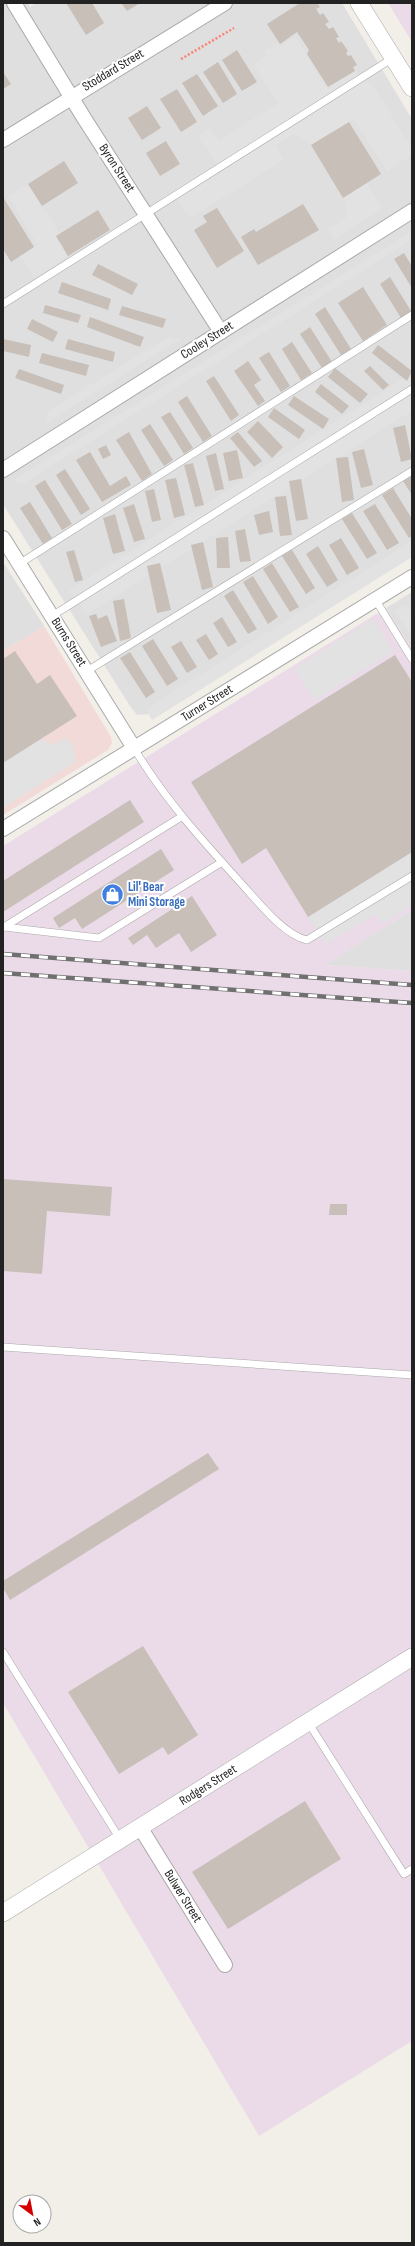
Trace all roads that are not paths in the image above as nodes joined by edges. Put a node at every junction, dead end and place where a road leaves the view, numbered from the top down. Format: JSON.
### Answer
{"nodes":[{"id":1,"x":14,"y":3,"type":"edge"},
{"id":2,"x":225,"y":3,"type":"edge"},
{"id":3,"x":359,"y":3,"type":"edge"},
{"id":4,"x":393,"y":58,"type":"junction"},
{"id":5,"x":412,"y":88,"type":"edge"},
{"id":6,"x":71,"y":96,"type":"junction"},
{"id":7,"x":3,"y":140,"type":"edge"},
{"id":8,"x":412,"y":211,"type":"edge"},
{"id":9,"x":146,"y":213,"type":"junction"},
{"id":10,"x":3,"y":304,"type":"edge"},
{"id":11,"x":412,"y":316,"type":"edge"},
{"id":12,"x":221,"y":332,"type":"junction"},
{"id":13,"x":412,"y":389,"type":"edge"},
{"id":14,"x":3,"y":470,"type":"edge"},
{"id":15,"x":412,"y":471,"type":"edge"},
{"id":16,"x":3,"y":538,"type":"edge"},
{"id":17,"x":19,"y":564,"type":"junction"},
{"id":18,"x":412,"y":577,"type":"edge"},
{"id":19,"x":376,"y":599,"type":"junction"},
{"id":20,"x":52,"y":616,"type":"junction"},
{"id":21,"x":412,"y":659,"type":"edge"},
{"id":22,"x":87,"y":671,"type":"junction"},
{"id":23,"x":134,"y":748,"type":"junction"},
{"id":24,"x":182,"y":817,"type":"junction"},
{"id":25,"x":3,"y":829,"type":"edge"},
{"id":26,"x":222,"y":862,"type":"junction"},
{"id":27,"x":412,"y":876,"type":"edge"},
{"id":28,"x":3,"y":1347,"type":"edge"},
{"id":29,"x":412,"y":1375,"type":"edge"},
{"id":30,"x":3,"y":1652,"type":"edge"},
{"id":31,"x":412,"y":1657,"type":"edge"},
{"id":32,"x":308,"y":1722,"type":"junction"},
{"id":33,"x":140,"y":1827,"type":"junction"},
{"id":34,"x":120,"y":1840,"type":"junction"},
{"id":35,"x":412,"y":1869,"type":"edge"},
{"id":36,"x":3,"y":1913,"type":"edge"},
{"id":37,"x":225,"y":1965,"type":"dead end"}],
"edges":[{"from":1,"to":6,"type":"street","name":"Byron Street"},
{"from":2,"to":6,"type":"street","name":"Stoddard Street"},
{"from":3,"to":4,"type":"street"},
{"from":4,"to":5,"type":"street"},
{"from":4,"to":9,"type":"lane"},
{"from":6,"to":7,"type":"street","name":"Stoddard Street"},
{"from":6,"to":9,"type":"street","name":"Byron Street"},
{"from":8,"to":12,"type":"street","name":"Cooley Street"},
{"from":9,"to":10,"type":"lane"},
{"from":9,"to":12,"type":"street","name":"Byron Street"},
{"from":11,"to":17,"type":"lane"},
{"from":12,"to":14,"type":"street","name":"Cooley Street"},
{"from":13,"to":20,"type":"lane"},
{"from":15,"to":22,"type":"lane"},
{"from":16,"to":17,"type":"street","name":"Burns Street"},
{"from":17,"to":20,"type":"street","name":"Burns Street"},
{"from":18,"to":19,"type":"street","name":"Turner Street"},
{"from":19,"to":21,"type":"lane"},
{"from":19,"to":23,"type":"street","name":"Turner Street"},
{"from":20,"to":22,"type":"street","name":"Burns Street"},
{"from":22,"to":23,"type":"street","name":"Burns Street"},
{"from":23,"to":24,"type":"lane"},
{"from":23,"to":25,"type":"street","name":"Turner Street"},
{"from":24,"to":26,"type":"lane"},
{"from":24,"to":26,"type":"lane"},
{"from":26,"to":27,"type":"lane"},
{"from":28,"to":29,"type":"lane"},
{"from":30,"to":34,"type":"lane"},
{"from":31,"to":32,"type":"street","name":"Rodgers Street"},
{"from":32,"to":33,"type":"street","name":"Rodgers Street"},
{"from":32,"to":35,"type":"lane"},
{"from":33,"to":34,"type":"street","name":"Rodgers Street"},
{"from":33,"to":37,"type":"street","name":"Bulwer Street"},
{"from":34,"to":36,"type":"street","name":"Rodgers Street"}]}
